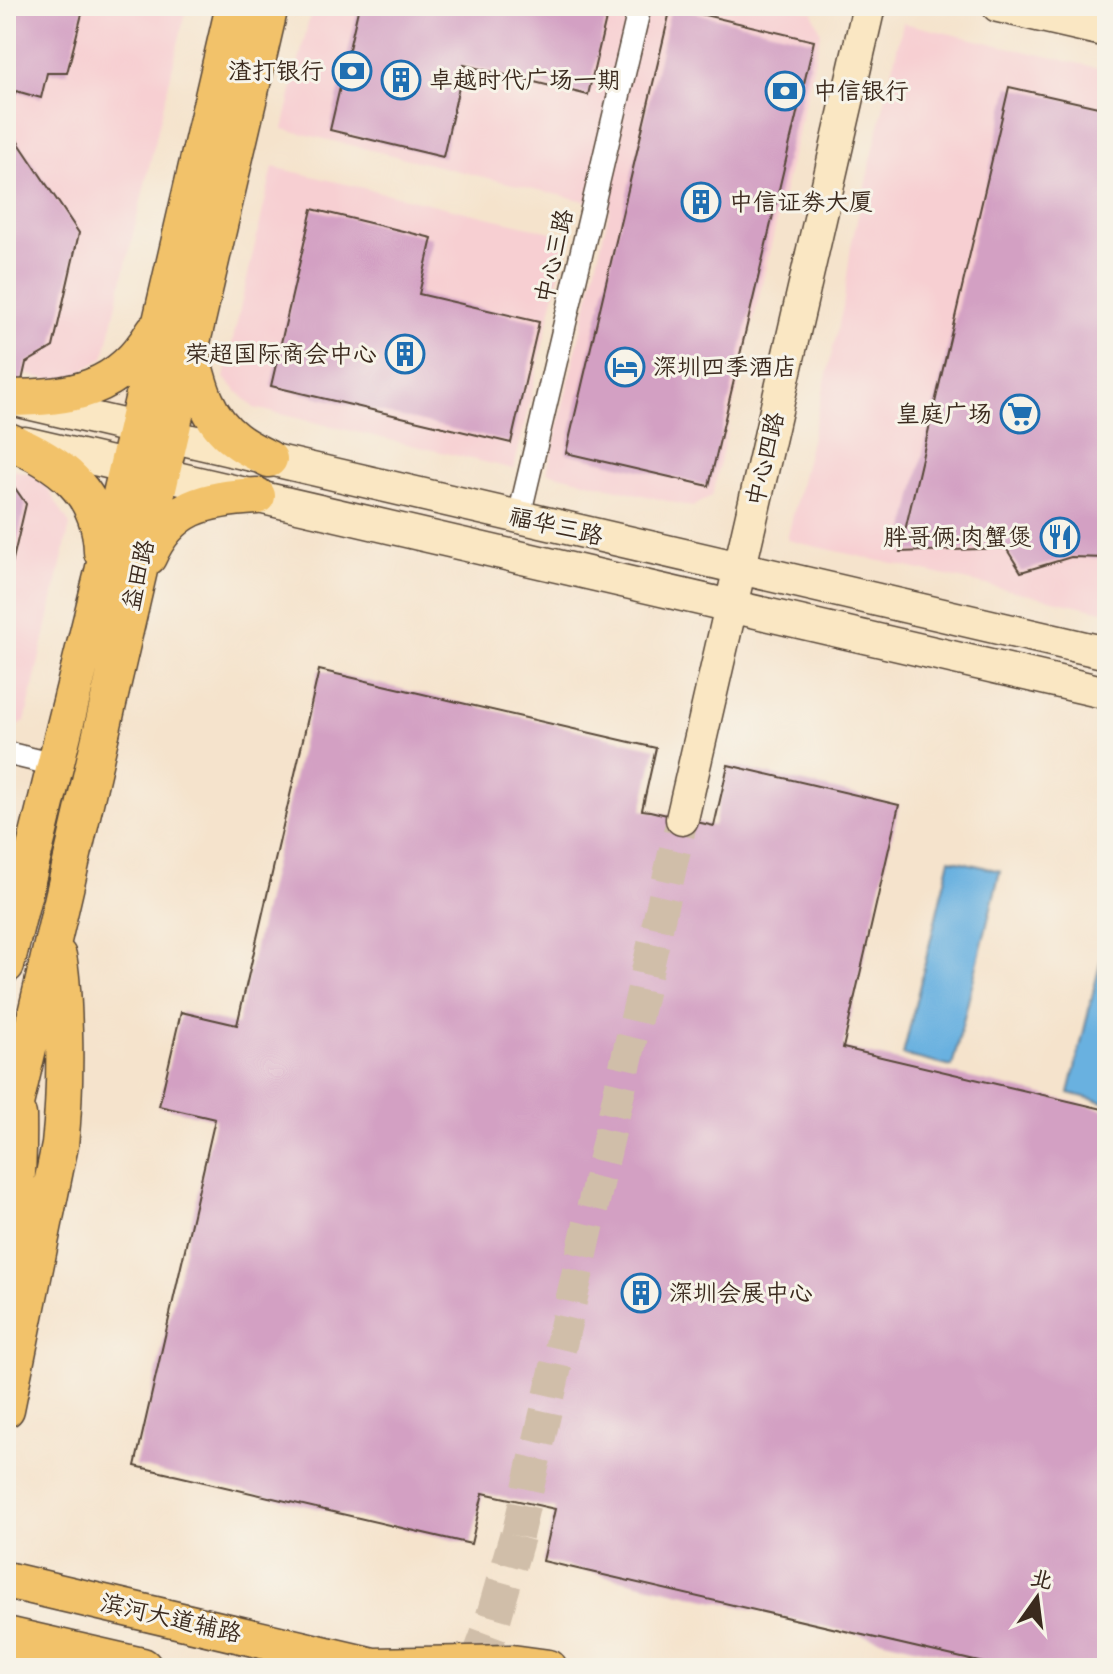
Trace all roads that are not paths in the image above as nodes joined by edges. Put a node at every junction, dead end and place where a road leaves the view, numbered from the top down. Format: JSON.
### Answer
{"nodes":[{"id":1,"x":234,"y":6,"type":"edge"},
{"id":2,"x":270,"y":6,"type":"edge"},
{"id":3,"x":640,"y":6,"type":"edge"},
{"id":4,"x":869,"y":6,"type":"edge"},
{"id":5,"x":998,"y":6,"type":"edge"},
{"id":6,"x":1107,"y":31,"type":"edge"},
{"id":7,"x":161,"y":319,"type":"junction"},
{"id":8,"x":190,"y":350,"type":"junction"},
{"id":9,"x":6,"y":398,"type":"edge"},
{"id":10,"x":153,"y":432,"type":"junction"},
{"id":11,"x":6,"y":439,"type":"edge"},
{"id":12,"x":269,"y":459,"type":"junction"},
{"id":13,"x":144,"y":470,"type":"junction"},
{"id":14,"x":257,"y":496,"type":"junction"},
{"id":15,"x":519,"y":517,"type":"junction"},
{"id":16,"x":740,"y":568,"type":"junction"},
{"id":17,"x":103,"y":572,"type":"junction"},
{"id":18,"x":136,"y":584,"type":"junction"},
{"id":19,"x":732,"y":606,"type":"junction"},
{"id":20,"x":1107,"y":653,"type":"edge"},
{"id":21,"x":1107,"y":693,"type":"edge"},
{"id":22,"x":6,"y":753,"type":"edge"},
{"id":23,"x":56,"y":765,"type":"junction"},
{"id":24,"x":682,"y":819,"type":"tunnel mouth"},
{"id":25,"x":54,"y":935,"type":"junction"},
{"id":26,"x":6,"y":965,"type":"edge"},
{"id":27,"x":17,"y":1094,"type":"junction"},
{"id":28,"x":6,"y":1143,"type":"edge"},
{"id":29,"x":9,"y":1243,"type":"edge"},
{"id":30,"x":6,"y":1409,"type":"edge"},
{"id":31,"x":6,"y":1553,"type":"edge"},
{"id":32,"x":6,"y":1580,"type":"edge"},
{"id":33,"x":59,"y":1593,"type":"junction"},
{"id":34,"x":6,"y":1637,"type":"edge"},
{"id":35,"x":378,"y":1667,"type":"edge"},
{"id":36,"x":142,"y":1668,"type":"edge"},
{"id":37,"x":549,"y":1668,"type":"edge"}],
"edges":[{"from":1,"to":7,"type":"main road","name":"益田路"},
{"from":2,"to":8,"type":"main road","name":"益田路"},
{"from":3,"to":15,"type":"street","name":"中心三路"},
{"from":4,"to":16,"type":"street","name":"中心四路"},
{"from":5,"to":6,"type":"street"},
{"from":7,"to":9,"type":"main road"},
{"from":7,"to":10,"type":"main road","name":"益田路"},
{"from":8,"to":10,"type":"main road","name":"益田路"},
{"from":8,"to":12,"type":"main road"},
{"from":9,"to":10,"type":"street","name":"福华三路"},
{"from":10,"to":12,"type":"street","name":"福华三路"},
{"from":10,"to":13,"type":"main road","name":"益田路"},
{"from":11,"to":13,"type":"street","name":"福华三路"},
{"from":11,"to":17,"type":"main road"},
{"from":12,"to":15,"type":"street","name":"福华三路"},
{"from":13,"to":14,"type":"street","name":"福华三路"},
{"from":13,"to":17,"type":"main road","name":"益田路"},
{"from":13,"to":18,"type":"main road","name":"益田路"},
{"from":14,"to":18,"type":"main road"},
{"from":14,"to":19,"type":"street","name":"福华三路"},
{"from":15,"to":16,"type":"street","name":"福华三路"},
{"from":16,"to":19,"type":"street","name":"中心四路"},
{"from":16,"to":20,"type":"street","name":"福华三路"},
{"from":17,"to":23,"type":"main road","name":"益田路"},
{"from":18,"to":25,"type":"main road","name":"益田路"},
{"from":19,"to":21,"type":"street","name":"福华三路"},
{"from":19,"to":24,"type":"street","name":"中心四路"},
{"from":22,"to":23,"type":"street"},
{"from":23,"to":26,"type":"main road","name":"益田路"},
{"from":25,"to":27,"type":"main road","name":"益田路"},
{"from":25,"to":30,"type":"main road"},
{"from":27,"to":28,"type":"main road","name":"益田路"},
{"from":27,"to":29,"type":"main road"},
{"from":31,"to":33,"type":"main road"},
{"from":32,"to":33,"type":"main road","name":"滨河大道辅路"},
{"from":33,"to":35,"type":"main road","name":"滨河大道辅路"},
{"from":34,"to":36,"type":"highway"},
{"from":35,"to":37,"type":"main road","name":"滨河大道辅路"}]}
